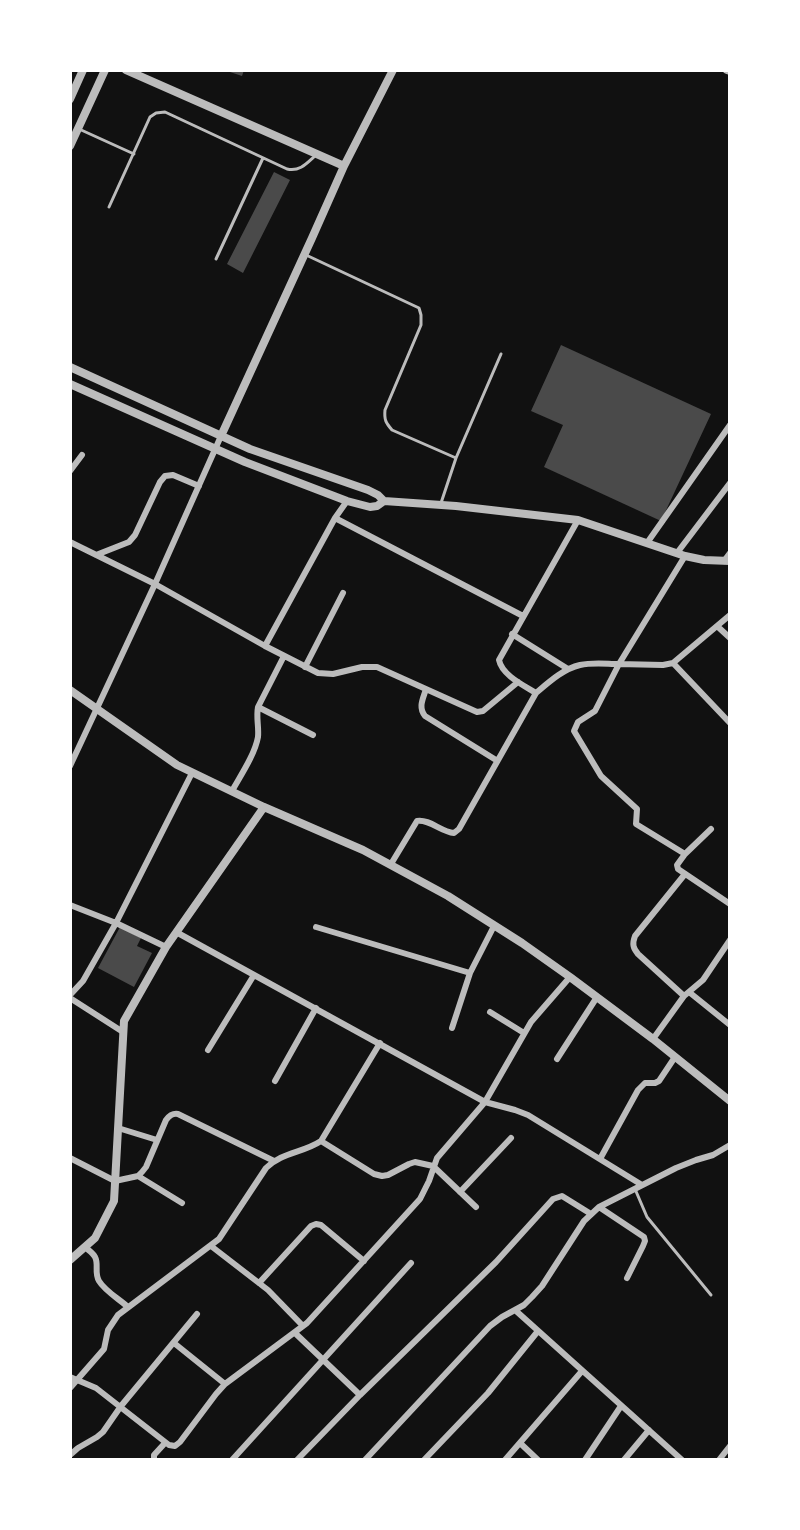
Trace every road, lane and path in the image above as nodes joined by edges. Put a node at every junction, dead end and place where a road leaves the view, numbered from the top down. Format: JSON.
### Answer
{"nodes":[{"id":1,"x":83,"y":70,"type":"edge"},
{"id":2,"x":105,"y":70,"type":"edge"},
{"id":3,"x":126,"y":70,"type":"edge"},
{"id":4,"x":393,"y":70,"type":"edge"},
{"id":5,"x":70,"y":99,"type":"edge"},
{"id":6,"x":79,"y":129,"type":"junction"},
{"id":7,"x":70,"y":146,"type":"edge"},
{"id":8,"x":134,"y":154,"type":"junction"},
{"id":9,"x":317,"y":154,"type":"junction"},
{"id":10,"x":263,"y":158,"type":"junction"},
{"id":11,"x":344,"y":166,"type":"junction"},
{"id":12,"x":110,"y":207,"type":"dead end"},
{"id":13,"x":304,"y":254,"type":"junction"},
{"id":14,"x":216,"y":258,"type":"dead end"},
{"id":15,"x":501,"y":354,"type":"dead end"},
{"id":16,"x":70,"y":367,"type":"edge"},
{"id":17,"x":70,"y":384,"type":"edge"},
{"id":18,"x":729,"y":425,"type":"edge"},
{"id":19,"x":221,"y":436,"type":"junction"},
{"id":20,"x":215,"y":449,"type":"junction"},
{"id":21,"x":82,"y":454,"type":"dead end"},
{"id":22,"x":456,"y":458,"type":"junction"},
{"id":23,"x":70,"y":471,"type":"edge"},
{"id":24,"x":729,"y":483,"type":"edge"},
{"id":25,"x":199,"y":486,"type":"junction"},
{"id":26,"x":347,"y":501,"type":"junction"},
{"id":27,"x":384,"y":501,"type":"junction"},
{"id":28,"x":440,"y":506,"type":"junction"},
{"id":29,"x":335,"y":518,"type":"junction"},
{"id":30,"x":578,"y":520,"type":"junction"},
{"id":31,"x":70,"y":542,"type":"edge"},
{"id":32,"x":647,"y":543,"type":"junction"},
{"id":33,"x":681,"y":554,"type":"junction"},
{"id":34,"x":96,"y":555,"type":"junction"},
{"id":35,"x":728,"y":558,"type":"edge"},
{"id":36,"x":155,"y":584,"type":"junction"},
{"id":37,"x":343,"y":592,"type":"dead end"},
{"id":38,"x":729,"y":615,"type":"edge"},
{"id":39,"x":523,"y":616,"type":"junction"},
{"id":40,"x":717,"y":626,"type":"junction"},
{"id":41,"x":512,"y":634,"type":"junction"},
{"id":42,"x":729,"y":638,"type":"edge"},
{"id":43,"x":265,"y":646,"type":"junction"},
{"id":44,"x":284,"y":656,"type":"junction"},
{"id":45,"x":672,"y":663,"type":"junction"},
{"id":46,"x":619,"y":664,"type":"junction"},
{"id":47,"x":305,"y":667,"type":"junction"},
{"id":48,"x":568,"y":669,"type":"junction"},
{"id":49,"x":518,"y":682,"type":"junction"},
{"id":50,"x":426,"y":689,"type":"junction"},
{"id":51,"x":70,"y":690,"type":"edge"},
{"id":52,"x":536,"y":693,"type":"junction"},
{"id":53,"x":258,"y":707,"type":"junction"},
{"id":54,"x":96,"y":708,"type":"junction"},
{"id":55,"x":729,"y":723,"type":"edge"},
{"id":56,"x":313,"y":735,"type":"dead end"},
{"id":57,"x":496,"y":760,"type":"junction"},
{"id":58,"x":70,"y":766,"type":"edge"},
{"id":59,"x":192,"y":772,"type":"junction"},
{"id":60,"x":232,"y":791,"type":"junction"},
{"id":61,"x":264,"y":807,"type":"junction"},
{"id":62,"x":711,"y":829,"type":"dead end"},
{"id":63,"x":685,"y":854,"type":"junction"},
{"id":64,"x":391,"y":864,"type":"junction"},
{"id":65,"x":685,"y":874,"type":"junction"},
{"id":66,"x":729,"y":904,"type":"edge"},
{"id":67,"x":70,"y":905,"type":"edge"},
{"id":68,"x":116,"y":923,"type":"junction"},
{"id":69,"x":495,"y":926,"type":"junction"},
{"id":70,"x":316,"y":927,"type":"dead end"},
{"id":71,"x":176,"y":932,"type":"junction"},
{"id":72,"x":729,"y":940,"type":"edge"},
{"id":73,"x":166,"y":947,"type":"junction"},
{"id":74,"x":727,"y":949,"type":"edge"},
{"id":75,"x":470,"y":973,"type":"junction"},
{"id":76,"x":254,"y":975,"type":"junction"},
{"id":77,"x":570,"y":977,"type":"junction"},
{"id":78,"x":686,"y":994,"type":"junction"},
{"id":79,"x":70,"y":997,"type":"edge"},
{"id":80,"x":597,"y":997,"type":"junction"},
{"id":81,"x":316,"y":1008,"type":"junction"},
{"id":82,"x":490,"y":1012,"type":"dead end"},
{"id":83,"x":729,"y":1025,"type":"edge"},
{"id":84,"x":452,"y":1028,"type":"dead end"},
{"id":85,"x":123,"y":1032,"type":"junction"},
{"id":86,"x":524,"y":1033,"type":"junction"},
{"id":87,"x":653,"y":1039,"type":"junction"},
{"id":88,"x":380,"y":1043,"type":"junction"},
{"id":89,"x":207,"y":1050,"type":"dead end"},
{"id":90,"x":675,"y":1057,"type":"junction"},
{"id":91,"x":557,"y":1059,"type":"dead end"},
{"id":92,"x":275,"y":1081,"type":"dead end"},
{"id":93,"x":729,"y":1101,"type":"edge"},
{"id":94,"x":485,"y":1102,"type":"junction"},
{"id":95,"x":118,"y":1128,"type":"junction"},
{"id":96,"x":511,"y":1138,"type":"dead end"},
{"id":97,"x":157,"y":1140,"type":"junction"},
{"id":98,"x":321,"y":1141,"type":"junction"},
{"id":99,"x":729,"y":1145,"type":"edge"},
{"id":100,"x":70,"y":1158,"type":"edge"},
{"id":101,"x":600,"y":1159,"type":"junction"},
{"id":102,"x":274,"y":1161,"type":"junction"},
{"id":103,"x":433,"y":1166,"type":"junction"},
{"id":104,"x":138,"y":1176,"type":"junction"},
{"id":105,"x":115,"y":1181,"type":"junction"},
{"id":106,"x":642,"y":1185,"type":"junction"},
{"id":107,"x":635,"y":1189,"type":"junction"},
{"id":108,"x":460,"y":1192,"type":"junction"},
{"id":109,"x":182,"y":1203,"type":"dead end"},
{"id":110,"x":476,"y":1207,"type":"dead end"},
{"id":111,"x":599,"y":1207,"type":"junction"},
{"id":112,"x":591,"y":1214,"type":"junction"},
{"id":113,"x":211,"y":1246,"type":"junction"},
{"id":114,"x":85,"y":1247,"type":"junction"},
{"id":115,"x":70,"y":1260,"type":"edge"},
{"id":116,"x":364,"y":1261,"type":"junction"},
{"id":117,"x":411,"y":1263,"type":"dead end"},
{"id":118,"x":627,"y":1278,"type":"dead end"},
{"id":119,"x":260,"y":1283,"type":"junction"},
{"id":120,"x":711,"y":1295,"type":"dead end"},
{"id":121,"x":128,"y":1306,"type":"junction"},
{"id":122,"x":515,"y":1310,"type":"junction"},
{"id":123,"x":197,"y":1314,"type":"dead end"},
{"id":124,"x":303,"y":1326,"type":"junction"},
{"id":125,"x":538,"y":1331,"type":"junction"},
{"id":126,"x":295,"y":1333,"type":"junction"},
{"id":127,"x":174,"y":1343,"type":"junction"},
{"id":128,"x":323,"y":1360,"type":"junction"},
{"id":129,"x":582,"y":1371,"type":"junction"},
{"id":130,"x":74,"y":1379,"type":"edge"},
{"id":131,"x":225,"y":1384,"type":"junction"},
{"id":132,"x":70,"y":1388,"type":"edge"},
{"id":133,"x":360,"y":1395,"type":"junction"},
{"id":134,"x":121,"y":1406,"type":"junction"},
{"id":135,"x":621,"y":1406,"type":"junction"},
{"id":136,"x":649,"y":1430,"type":"junction"},
{"id":137,"x":165,"y":1443,"type":"junction"},
{"id":138,"x":520,"y":1443,"type":"junction"},
{"id":139,"x":729,"y":1446,"type":"edge"},
{"id":140,"x":70,"y":1455,"type":"edge"},
{"id":141,"x":152,"y":1458,"type":"edge"},
{"id":142,"x":677,"y":1458,"type":"edge"},
{"id":143,"x":232,"y":1460,"type":"edge"},
{"id":144,"x":297,"y":1460,"type":"edge"},
{"id":145,"x":365,"y":1460,"type":"edge"},
{"id":146,"x":424,"y":1460,"type":"edge"},
{"id":147,"x":505,"y":1460,"type":"edge"},
{"id":148,"x":538,"y":1460,"type":"edge"},
{"id":149,"x":585,"y":1460,"type":"edge"},
{"id":150,"x":624,"y":1460,"type":"edge"},
{"id":151,"x":719,"y":1460,"type":"edge"}],
"edges":[{"from":1,"to":5,"type":"street"},
{"from":2,"to":6,"type":"street"},
{"from":3,"to":9,"type":"street"},
{"from":4,"to":11,"type":"street"},
{"from":6,"to":7,"type":"street"},
{"from":6,"to":8,"type":"lane"},
{"from":8,"to":10,"type":"lane"},
{"from":8,"to":12,"type":"lane"},
{"from":9,"to":10,"type":"lane"},
{"from":9,"to":11,"type":"street"},
{"from":10,"to":14,"type":"lane"},
{"from":11,"to":13,"type":"street"},
{"from":13,"to":19,"type":"street"},
{"from":13,"to":22,"type":"lane"},
{"from":15,"to":22,"type":"lane"},
{"from":16,"to":19,"type":"street"},
{"from":17,"to":20,"type":"street"},
{"from":18,"to":32,"type":"street"},
{"from":19,"to":20,"type":"street"},
{"from":19,"to":27,"type":"street"},
{"from":20,"to":25,"type":"street"},
{"from":20,"to":26,"type":"street"},
{"from":21,"to":23,"type":"street"},
{"from":22,"to":28,"type":"lane"},
{"from":24,"to":33,"type":"street"},
{"from":25,"to":34,"type":"street"},
{"from":25,"to":36,"type":"street"},
{"from":26,"to":27,"type":"street"},
{"from":26,"to":29,"type":"street"},
{"from":27,"to":28,"type":"street"},
{"from":28,"to":30,"type":"street"},
{"from":29,"to":39,"type":"street"},
{"from":29,"to":43,"type":"street"},
{"from":30,"to":32,"type":"street"},
{"from":30,"to":39,"type":"street"},
{"from":31,"to":34,"type":"street"},
{"from":32,"to":33,"type":"street"},
{"from":33,"to":35,"type":"street"},
{"from":33,"to":46,"type":"street"},
{"from":34,"to":36,"type":"street"},
{"from":36,"to":43,"type":"street"},
{"from":36,"to":54,"type":"street"},
{"from":37,"to":47,"type":"street"},
{"from":38,"to":40,"type":"street"},
{"from":39,"to":41,"type":"street"},
{"from":40,"to":42,"type":"street"},
{"from":40,"to":45,"type":"street"},
{"from":41,"to":48,"type":"street"},
{"from":41,"to":49,"type":"street"},
{"from":43,"to":44,"type":"street"},
{"from":44,"to":47,"type":"street"},
{"from":44,"to":53,"type":"street"},
{"from":45,"to":46,"type":"street"},
{"from":45,"to":55,"type":"street"},
{"from":46,"to":48,"type":"street"},
{"from":46,"to":63,"type":"street"},
{"from":47,"to":50,"type":"street"},
{"from":48,"to":52,"type":"street"},
{"from":49,"to":50,"type":"street"},
{"from":49,"to":52,"type":"street"},
{"from":50,"to":57,"type":"street"},
{"from":51,"to":54,"type":"street"},
{"from":52,"to":57,"type":"street"},
{"from":53,"to":56,"type":"street"},
{"from":53,"to":60,"type":"street"},
{"from":54,"to":58,"type":"street"},
{"from":54,"to":59,"type":"street"},
{"from":57,"to":64,"type":"street"},
{"from":59,"to":60,"type":"street"},
{"from":59,"to":68,"type":"street"},
{"from":60,"to":61,"type":"street"},
{"from":61,"to":64,"type":"street"},
{"from":61,"to":71,"type":"street"},
{"from":62,"to":63,"type":"street"},
{"from":63,"to":65,"type":"street"},
{"from":64,"to":69,"type":"street"},
{"from":65,"to":66,"type":"street"},
{"from":65,"to":78,"type":"street"},
{"from":67,"to":68,"type":"street"},
{"from":68,"to":73,"type":"street"},
{"from":68,"to":79,"type":"street"},
{"from":69,"to":75,"type":"street"},
{"from":69,"to":77,"type":"street"},
{"from":70,"to":75,"type":"street"},
{"from":71,"to":73,"type":"street"},
{"from":71,"to":76,"type":"street"},
{"from":72,"to":74,"type":"street"},
{"from":73,"to":85,"type":"street"},
{"from":74,"to":78,"type":"street"},
{"from":75,"to":84,"type":"street"},
{"from":76,"to":81,"type":"street"},
{"from":76,"to":89,"type":"street"},
{"from":77,"to":80,"type":"street"},
{"from":77,"to":86,"type":"street"},
{"from":78,"to":83,"type":"street"},
{"from":78,"to":87,"type":"street"},
{"from":79,"to":85,"type":"street"},
{"from":80,"to":87,"type":"street"},
{"from":80,"to":91,"type":"street"},
{"from":81,"to":88,"type":"street"},
{"from":81,"to":92,"type":"street"},
{"from":82,"to":86,"type":"street"},
{"from":85,"to":95,"type":"street"},
{"from":86,"to":94,"type":"street"},
{"from":87,"to":90,"type":"street"},
{"from":88,"to":94,"type":"street"},
{"from":88,"to":98,"type":"street"},
{"from":90,"to":93,"type":"street"},
{"from":90,"to":101,"type":"street"},
{"from":94,"to":101,"type":"street"},
{"from":94,"to":103,"type":"street"},
{"from":95,"to":97,"type":"street"},
{"from":95,"to":105,"type":"street"},
{"from":96,"to":108,"type":"street"},
{"from":97,"to":102,"type":"street"},
{"from":97,"to":104,"type":"street"},
{"from":98,"to":102,"type":"street"},
{"from":98,"to":103,"type":"street"},
{"from":99,"to":106,"type":"street"},
{"from":100,"to":105,"type":"street"},
{"from":101,"to":106,"type":"street"},
{"from":102,"to":113,"type":"street"},
{"from":103,"to":108,"type":"street"},
{"from":103,"to":116,"type":"street"},
{"from":104,"to":105,"type":"street"},
{"from":104,"to":109,"type":"street"},
{"from":105,"to":114,"type":"street"},
{"from":106,"to":107,"type":"street"},
{"from":107,"to":111,"type":"street"},
{"from":107,"to":120,"type":"lane"},
{"from":108,"to":110,"type":"street"},
{"from":111,"to":112,"type":"street"},
{"from":111,"to":118,"type":"street"},
{"from":112,"to":122,"type":"street"},
{"from":112,"to":133,"type":"street"},
{"from":113,"to":119,"type":"street"},
{"from":113,"to":121,"type":"street"},
{"from":114,"to":115,"type":"street"},
{"from":114,"to":121,"type":"street"},
{"from":116,"to":119,"type":"street"},
{"from":116,"to":124,"type":"street"},
{"from":117,"to":128,"type":"street"},
{"from":119,"to":124,"type":"street"},
{"from":121,"to":130,"type":"street"},
{"from":122,"to":125,"type":"street"},
{"from":122,"to":145,"type":"street"},
{"from":123,"to":127,"type":"street"},
{"from":124,"to":126,"type":"street"},
{"from":125,"to":129,"type":"street"},
{"from":125,"to":146,"type":"street"},
{"from":126,"to":128,"type":"street"},
{"from":126,"to":131,"type":"street"},
{"from":127,"to":131,"type":"street"},
{"from":127,"to":134,"type":"street"},
{"from":128,"to":133,"type":"street"},
{"from":128,"to":143,"type":"street"},
{"from":129,"to":135,"type":"street"},
{"from":129,"to":138,"type":"street"},
{"from":130,"to":132,"type":"street"},
{"from":130,"to":134,"type":"street"},
{"from":131,"to":137,"type":"street"},
{"from":133,"to":144,"type":"street"},
{"from":134,"to":137,"type":"street"},
{"from":134,"to":140,"type":"street"},
{"from":135,"to":136,"type":"street"},
{"from":135,"to":149,"type":"street"},
{"from":136,"to":142,"type":"street"},
{"from":136,"to":150,"type":"street"},
{"from":137,"to":141,"type":"street"},
{"from":138,"to":147,"type":"street"},
{"from":138,"to":148,"type":"street"},
{"from":139,"to":151,"type":"street"}]}
